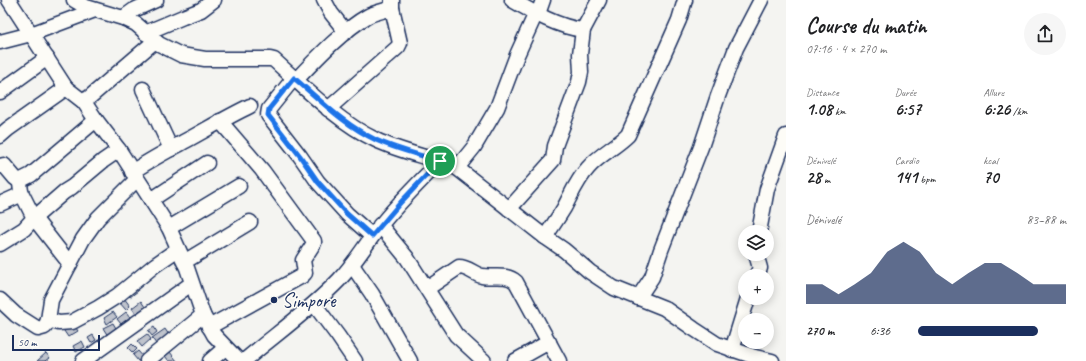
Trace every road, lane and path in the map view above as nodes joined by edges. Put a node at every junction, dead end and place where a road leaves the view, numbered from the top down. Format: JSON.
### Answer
{"nodes":[{"id":1,"x":9,"y":0,"type":"edge"},
{"id":2,"x":156,"y":0,"type":"edge"},
{"id":3,"x":214,"y":0,"type":"edge"},
{"id":4,"x":324,"y":0,"type":"edge"},
{"id":5,"x":512,"y":0,"type":"edge"},
{"id":6,"x":543,"y":0,"type":"edge"},
{"id":7,"x":599,"y":0,"type":"edge"},
{"id":8,"x":685,"y":0,"type":"edge"},
{"id":9,"x":761,"y":0,"type":"edge"},
{"id":10,"x":86,"y":4,"type":"edge"},
{"id":11,"x":392,"y":4,"type":"edge"},
{"id":12,"x":537,"y":13,"type":"junction"},
{"id":13,"x":124,"y":18,"type":"junction"},
{"id":14,"x":583,"y":30,"type":"junction"},
{"id":15,"x":346,"y":32,"type":"junction"},
{"id":16,"x":31,"y":34,"type":"junction"},
{"id":17,"x":150,"y":37,"type":"junction"},
{"id":18,"x":0,"y":42,"type":"edge"},
{"id":19,"x":46,"y":58,"type":"junction"},
{"id":20,"x":295,"y":79,"type":"junction"},
{"id":21,"x":66,"y":88,"type":"junction"},
{"id":22,"x":143,"y":89,"type":"dead end"},
{"id":23,"x":0,"y":92,"type":"edge"},
{"id":24,"x":84,"y":102,"type":"junction"},
{"id":25,"x":250,"y":106,"type":"dead end"},
{"id":26,"x":328,"y":109,"type":"junction"},
{"id":27,"x":96,"y":120,"type":"junction"},
{"id":28,"x":220,"y":121,"type":"junction"},
{"id":29,"x":0,"y":136,"type":"edge"},
{"id":30,"x":786,"y":136,"type":"edge"},
{"id":31,"x":171,"y":149,"type":"junction"},
{"id":32,"x":119,"y":150,"type":"junction"},
{"id":33,"x":440,"y":161,"type":"junction"},
{"id":34,"x":207,"y":163,"type":"dead end"},
{"id":35,"x":0,"y":166,"type":"edge"},
{"id":36,"x":456,"y":168,"type":"junction"},
{"id":37,"x":135,"y":175,"type":"junction"},
{"id":38,"x":20,"y":186,"type":"junction"},
{"id":39,"x":238,"y":186,"type":"dead end"},
{"id":40,"x":150,"y":200,"type":"junction"},
{"id":41,"x":0,"y":204,"type":"edge"},
{"id":42,"x":509,"y":209,"type":"junction"},
{"id":43,"x":34,"y":218,"type":"junction"},
{"id":44,"x":250,"y":222,"type":"dead end"},
{"id":45,"x":760,"y":225,"type":"edge"},
{"id":46,"x":169,"y":228,"type":"junction"},
{"id":47,"x":376,"y":231,"type":"junction"},
{"id":48,"x":545,"y":237,"type":"junction"},
{"id":49,"x":0,"y":244,"type":"edge"},
{"id":50,"x":181,"y":255,"type":"junction"},
{"id":51,"x":70,"y":264,"type":"junction"},
{"id":52,"x":352,"y":265,"type":"junction"},
{"id":53,"x":191,"y":284,"type":"junction"},
{"id":54,"x":428,"y":288,"type":"junction"},
{"id":55,"x":638,"y":298,"type":"junction"},
{"id":56,"x":0,"y":300,"type":"edge"},
{"id":57,"x":314,"y":304,"type":"junction"},
{"id":58,"x":746,"y":305,"type":"edge"},
{"id":59,"x":48,"y":320,"type":"junction"},
{"id":60,"x":206,"y":321,"type":"junction"},
{"id":61,"x":549,"y":342,"type":"junction"},
{"id":62,"x":225,"y":348,"type":"junction"},
{"id":63,"x":732,"y":350,"type":"junction"},
{"id":64,"x":84,"y":361,"type":"edge"},
{"id":65,"x":147,"y":361,"type":"edge"},
{"id":66,"x":210,"y":361,"type":"edge"},
{"id":67,"x":239,"y":361,"type":"edge"},
{"id":68,"x":244,"y":361,"type":"edge"},
{"id":69,"x":355,"y":361,"type":"edge"},
{"id":70,"x":410,"y":361,"type":"edge"},
{"id":71,"x":484,"y":361,"type":"edge"},
{"id":72,"x":515,"y":361,"type":"edge"},
{"id":73,"x":559,"y":361,"type":"edge"},
{"id":74,"x":772,"y":361,"type":"edge"}],
"edges":[{"from":1,"to":16,"type":"street"},
{"from":2,"to":13,"type":"street"},
{"from":3,"to":17,"type":"street"},
{"from":4,"to":15,"type":"street"},
{"from":5,"to":12,"type":"street"},
{"from":6,"to":12,"type":"street"},
{"from":7,"to":14,"type":"street"},
{"from":8,"to":48,"type":"street"},
{"from":9,"to":55,"type":"street"},
{"from":10,"to":13,"type":"street"},
{"from":10,"to":16,"type":"street"},
{"from":11,"to":15,"type":"street"},
{"from":11,"to":26,"type":"street"},
{"from":12,"to":14,"type":"street"},
{"from":12,"to":36,"type":"street"},
{"from":13,"to":17,"type":"street"},
{"from":14,"to":42,"type":"street"},
{"from":15,"to":20,"type":"street"},
{"from":16,"to":18,"type":"street"},
{"from":16,"to":19,"type":"street"},
{"from":17,"to":20,"type":"street"},
{"from":17,"to":24,"type":"street"},
{"from":19,"to":21,"type":"street"},
{"from":19,"to":23,"type":"street"},
{"from":20,"to":26,"type":"street"},
{"from":20,"to":47,"type":"street"},
{"from":21,"to":24,"type":"street"},
{"from":21,"to":29,"type":"street"},
{"from":22,"to":31,"type":"street"},
{"from":24,"to":27,"type":"street"},
{"from":25,"to":28,"type":"street"},
{"from":26,"to":33,"type":"street"},
{"from":27,"to":32,"type":"street"},
{"from":27,"to":38,"type":"street"},
{"from":28,"to":31,"type":"street"},
{"from":28,"to":60,"type":"street"},
{"from":30,"to":45,"type":"street"},
{"from":31,"to":37,"type":"street"},
{"from":32,"to":37,"type":"street"},
{"from":32,"to":43,"type":"street"},
{"from":33,"to":36,"type":"street"},
{"from":33,"to":47,"type":"street"},
{"from":34,"to":40,"type":"street"},
{"from":35,"to":38,"type":"street"},
{"from":36,"to":42,"type":"street"},
{"from":37,"to":40,"type":"street"},
{"from":37,"to":51,"type":"street"},
{"from":38,"to":41,"type":"street"},
{"from":38,"to":43,"type":"street"},
{"from":39,"to":46,"type":"street"},
{"from":40,"to":46,"type":"street"},
{"from":42,"to":48,"type":"street"},
{"from":43,"to":49,"type":"street"},
{"from":43,"to":51,"type":"street"},
{"from":44,"to":50,"type":"street"},
{"from":46,"to":50,"type":"street"},
{"from":47,"to":52,"type":"street"},
{"from":47,"to":54,"type":"street"},
{"from":48,"to":55,"type":"street"},
{"from":50,"to":53,"type":"street"},
{"from":50,"to":59,"type":"street"},
{"from":51,"to":59,"type":"street"},
{"from":52,"to":57,"type":"street"},
{"from":52,"to":70,"type":"street"},
{"from":53,"to":60,"type":"street"},
{"from":53,"to":64,"type":"street"},
{"from":54,"to":61,"type":"street"},
{"from":54,"to":71,"type":"street"},
{"from":55,"to":63,"type":"street"},
{"from":56,"to":59,"type":"street"},
{"from":57,"to":68,"type":"street"},
{"from":57,"to":69,"type":"street"},
{"from":58,"to":63,"type":"street"},
{"from":60,"to":62,"type":"street"},
{"from":60,"to":65,"type":"street"},
{"from":61,"to":72,"type":"street"},
{"from":61,"to":73,"type":"street"},
{"from":62,"to":66,"type":"street"},
{"from":62,"to":67,"type":"street"},
{"from":63,"to":74,"type":"street"}]}
